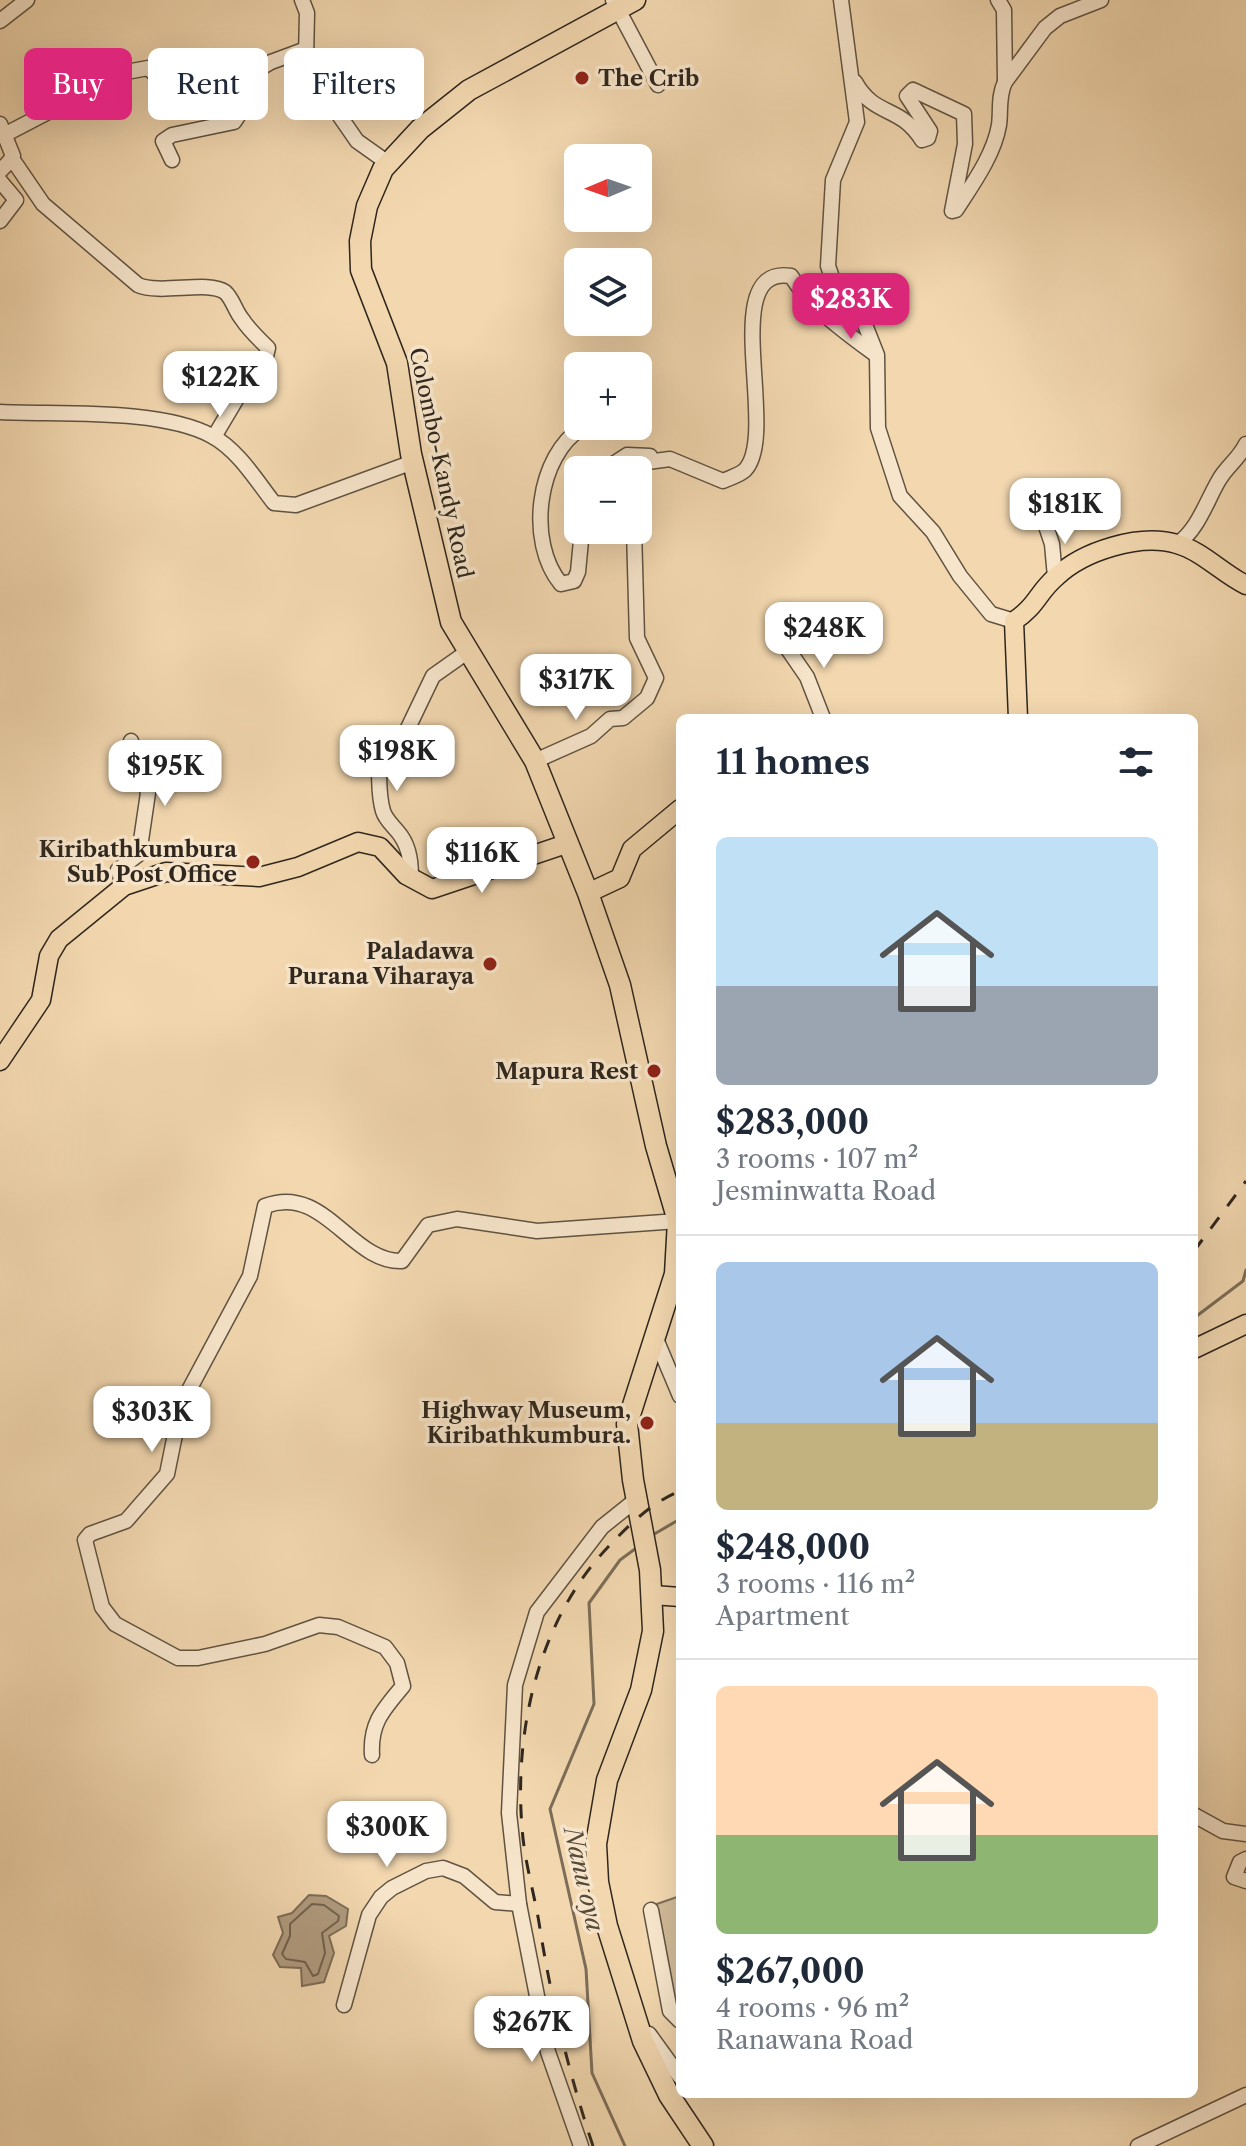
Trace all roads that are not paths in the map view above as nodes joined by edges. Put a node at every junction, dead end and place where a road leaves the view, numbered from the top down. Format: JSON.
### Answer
{"nodes":[{"id":1,"x":27,"y":0,"type":"edge"},
{"id":2,"x":302,"y":0,"type":"edge"},
{"id":3,"x":635,"y":0,"type":"edge"},
{"id":4,"x":841,"y":0,"type":"edge"},
{"id":5,"x":998,"y":0,"type":"edge"},
{"id":6,"x":1101,"y":0,"type":"edge"},
{"id":7,"x":615,"y":6,"type":"edge"},
{"id":8,"x":0,"y":21,"type":"edge"},
{"id":9,"x":306,"y":48,"type":"edge"},
{"id":10,"x":849,"y":71,"type":"junction"},
{"id":11,"x":1005,"y":82,"type":"junction"},
{"id":12,"x":658,"y":85,"type":"dead end"},
{"id":13,"x":24,"y":120,"type":"edge"},
{"id":14,"x":235,"y":120,"type":"edge"},
{"id":15,"x":342,"y":120,"type":"edge"},
{"id":16,"x":3,"y":129,"type":"edge"},
{"id":17,"x":172,"y":160,"type":"dead end"},
{"id":18,"x":388,"y":163,"type":"junction"},
{"id":19,"x":5,"y":166,"type":"edge"},
{"id":20,"x":0,"y":181,"type":"edge"},
{"id":21,"x":0,"y":221,"type":"edge"},
{"id":22,"x":877,"y":355,"type":"junction"},
{"id":23,"x":0,"y":412,"type":"edge"},
{"id":24,"x":214,"y":437,"type":"junction"},
{"id":25,"x":567,"y":440,"type":"edge"},
{"id":26,"x":1246,"y":444,"type":"edge"},
{"id":27,"x":652,"y":457,"type":"edge"},
{"id":28,"x":670,"y":459,"type":"junction"},
{"id":29,"x":652,"y":461,"type":"edge"},
{"id":30,"x":413,"y":462,"type":"junction"},
{"id":31,"x":1052,"y":488,"type":"dead end"},
{"id":32,"x":581,"y":544,"type":"edge"},
{"id":33,"x":634,"y":544,"type":"edge"},
{"id":34,"x":1177,"y":544,"type":"junction"},
{"id":35,"x":1055,"y":577,"type":"junction"},
{"id":36,"x":1246,"y":585,"type":"edge"},
{"id":37,"x":1014,"y":621,"type":"junction"},
{"id":38,"x":783,"y":642,"type":"dead end"},
{"id":39,"x":467,"y":652,"type":"junction"},
{"id":40,"x":821,"y":714,"type":"edge"},
{"id":41,"x":1018,"y":714,"type":"edge"},
{"id":42,"x":131,"y":741,"type":"dead end"},
{"id":43,"x":350,"y":741,"type":"dead end"},
{"id":44,"x":535,"y":761,"type":"junction"},
{"id":45,"x":382,"y":765,"type":"junction"},
{"id":46,"x":676,"y":812,"type":"edge"},
{"id":47,"x":566,"y":844,"type":"junction"},
{"id":48,"x":405,"y":873,"type":"junction"},
{"id":49,"x":124,"y":886,"type":"junction"},
{"id":50,"x":588,"y":893,"type":"junction"},
{"id":51,"x":0,"y":1061,"type":"edge"},
{"id":52,"x":676,"y":1214,"type":"edge"},
{"id":53,"x":676,"y":1221,"type":"edge"},
{"id":54,"x":676,"y":1256,"type":"edge"},
{"id":55,"x":1246,"y":1324,"type":"edge"},
{"id":56,"x":656,"y":1339,"type":"junction"},
{"id":57,"x":1198,"y":1347,"type":"edge"},
{"id":58,"x":676,"y":1386,"type":"edge"},
{"id":59,"x":637,"y":1499,"type":"junction"},
{"id":60,"x":653,"y":1595,"type":"junction"},
{"id":61,"x":676,"y":1597,"type":"edge"},
{"id":62,"x":372,"y":1755,"type":"dead end"},
{"id":63,"x":1198,"y":1817,"type":"edge"},
{"id":64,"x":1246,"y":1834,"type":"edge"},
{"id":65,"x":1246,"y":1859,"type":"edge"},
{"id":66,"x":1246,"y":1881,"type":"edge"},
{"id":67,"x":519,"y":1904,"type":"junction"},
{"id":68,"x":651,"y":1910,"type":"dead end"},
{"id":69,"x":623,"y":1980,"type":"junction"},
{"id":70,"x":344,"y":2005,"type":"dead end"},
{"id":71,"x":676,"y":2017,"type":"edge"},
{"id":72,"x":676,"y":2072,"type":"edge"},
{"id":73,"x":1246,"y":2095,"type":"edge"},
{"id":74,"x":581,"y":2146,"type":"edge"},
{"id":75,"x":703,"y":2146,"type":"edge"},
{"id":76,"x":1138,"y":2146,"type":"edge"}],
"edges":[{"from":1,"to":8,"type":"street"},
{"from":2,"to":9,"type":"street"},
{"from":3,"to":7,"type":"highway","name":"Colombo-Kandy Road"},
{"from":4,"to":10,"type":"street"},
{"from":5,"to":11,"type":"street"},
{"from":6,"to":11,"type":"street"},
{"from":7,"to":12,"type":"street"},
{"from":7,"to":18,"type":"highway","name":"Colombo-Kandy Road"},
{"from":10,"to":11,"type":"street"},
{"from":10,"to":22,"type":"street"},
{"from":13,"to":16,"type":"street"},
{"from":14,"to":17,"type":"street"},
{"from":15,"to":18,"type":"street"},
{"from":16,"to":19,"type":"street"},
{"from":18,"to":30,"type":"highway","name":"Colombo-Kandy Road"},
{"from":19,"to":24,"type":"street"},
{"from":20,"to":21,"type":"street"},
{"from":22,"to":28,"type":"street"},
{"from":22,"to":37,"type":"street"},
{"from":23,"to":24,"type":"street"},
{"from":24,"to":30,"type":"street"},
{"from":25,"to":32,"type":"street"},
{"from":26,"to":34,"type":"street"},
{"from":27,"to":28,"type":"street"},
{"from":28,"to":29,"type":"street"},
{"from":30,"to":39,"type":"highway","name":"Colombo-Kandy Road"},
{"from":31,"to":35,"type":"street"},
{"from":33,"to":44,"type":"street"},
{"from":34,"to":35,"type":"main road"},
{"from":34,"to":36,"type":"main road"},
{"from":35,"to":37,"type":"main road"},
{"from":37,"to":41,"type":"main road"},
{"from":38,"to":40,"type":"street"},
{"from":39,"to":44,"type":"highway","name":"Colombo-Kandy Road"},
{"from":39,"to":45,"type":"street"},
{"from":42,"to":49,"type":"street"},
{"from":43,"to":45,"type":"street"},
{"from":44,"to":47,"type":"highway","name":"Colombo-Kandy Road"},
{"from":45,"to":48,"type":"street"},
{"from":46,"to":50,"type":"main road"},
{"from":47,"to":48,"type":"main road"},
{"from":47,"to":50,"type":"highway","name":"Colombo-Kandy Road"},
{"from":48,"to":49,"type":"main road"},
{"from":49,"to":51,"type":"main road"},
{"from":50,"to":52,"type":"highway","name":"Colombo-Kandy Road"},
{"from":53,"to":62,"type":"street"},
{"from":54,"to":56,"type":"highway","name":"Colombo-Kandy Road"},
{"from":55,"to":57,"type":"main road"},
{"from":56,"to":58,"type":"street"},
{"from":56,"to":59,"type":"highway","name":"Colombo-Kandy Road"},
{"from":59,"to":60,"type":"highway","name":"Colombo-Kandy Road"},
{"from":59,"to":67,"type":"street"},
{"from":60,"to":61,"type":"main road"},
{"from":60,"to":69,"type":"highway","name":"Colombo-Kandy Road"},
{"from":63,"to":64,"type":"street"},
{"from":65,"to":66,"type":"street"},
{"from":67,"to":70,"type":"street"},
{"from":67,"to":74,"type":"street"},
{"from":68,"to":71,"type":"street"},
{"from":69,"to":72,"type":"street"},
{"from":69,"to":75,"type":"highway","name":"Colombo-Kandy Road"},
{"from":73,"to":76,"type":"street"}]}
